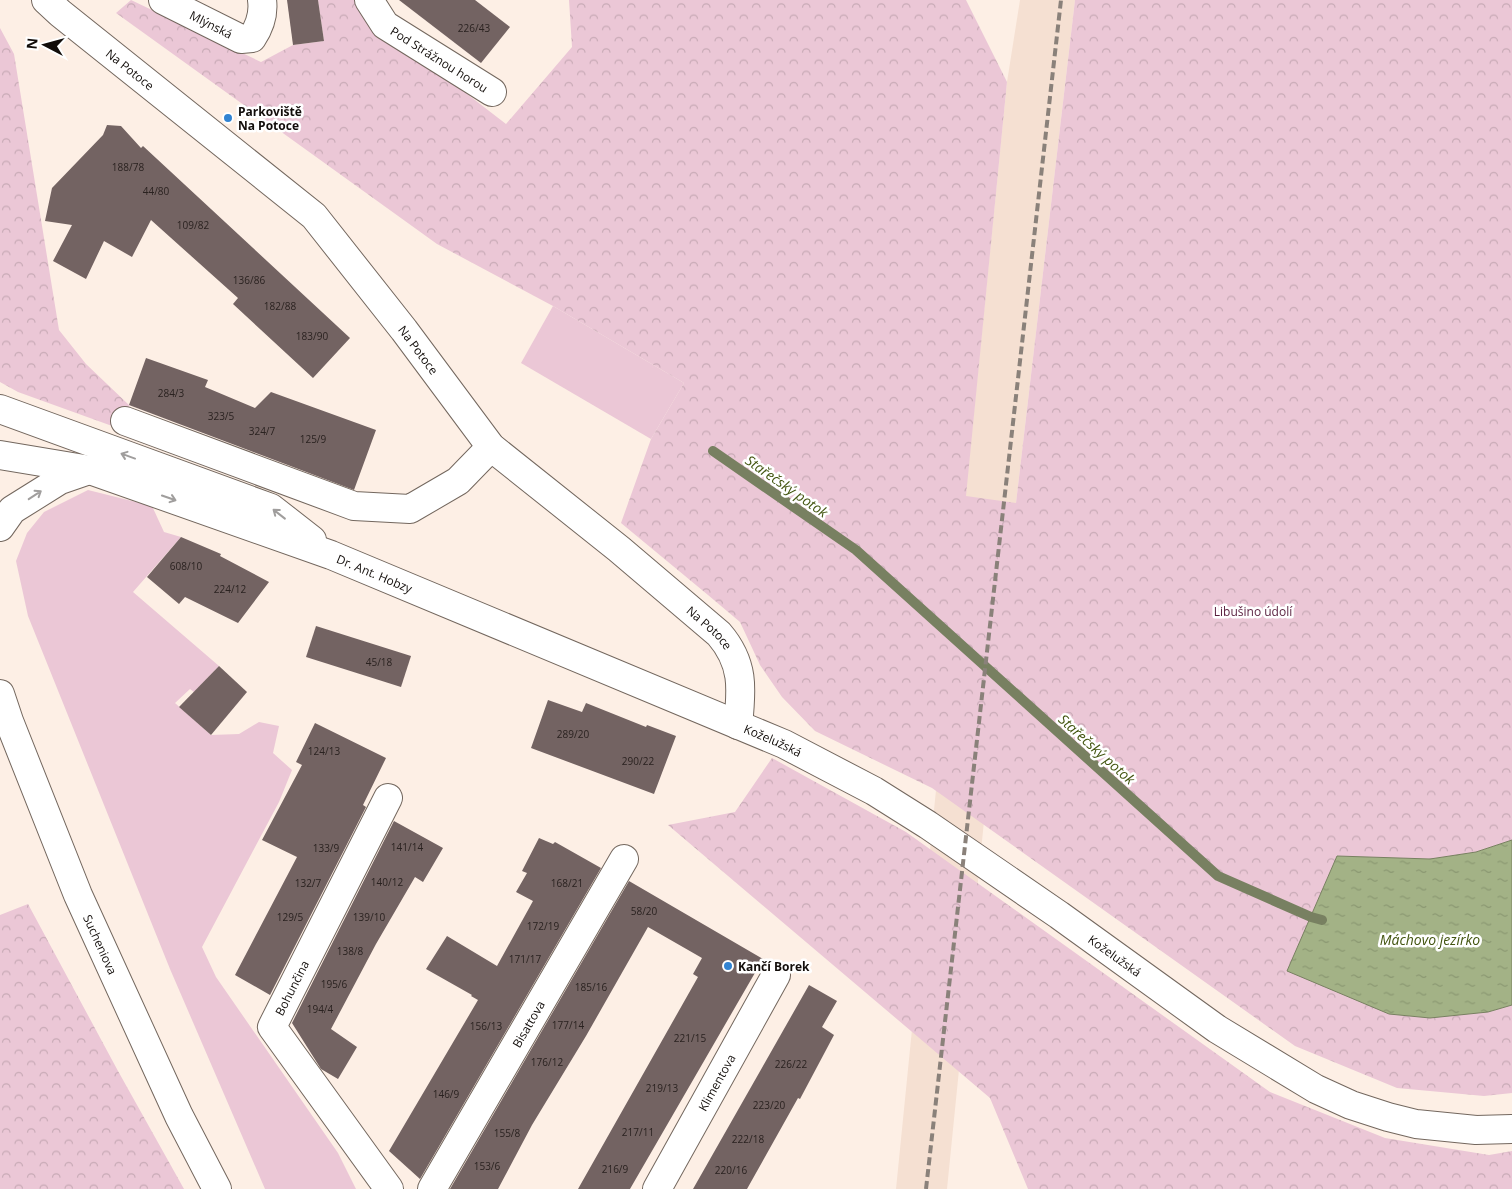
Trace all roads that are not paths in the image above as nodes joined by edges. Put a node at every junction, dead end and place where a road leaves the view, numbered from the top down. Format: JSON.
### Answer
{"nodes":[{"id":1,"x":163,"y":0,"type":"edge"},
{"id":2,"x":262,"y":0,"type":"edge"},
{"id":3,"x":369,"y":0,"type":"edge"},
{"id":4,"x":62,"y":4,"type":"edge"},
{"id":5,"x":492,"y":92,"type":"dead end"},
{"id":6,"x":0,"y":409,"type":"edge"},
{"id":7,"x":125,"y":421,"type":"dead end"},
{"id":8,"x":491,"y":447,"type":"junction"},
{"id":9,"x":0,"y":455,"type":"edge"},
{"id":10,"x":90,"y":470,"type":"junction"},
{"id":11,"x":0,"y":527,"type":"edge"},
{"id":12,"x":331,"y":555,"type":"junction"},
{"id":13,"x":0,"y":694,"type":"edge"},
{"id":14,"x":738,"y":725,"type":"junction"},
{"id":15,"x":388,"y":798,"type":"dead end"},
{"id":16,"x":624,"y":859,"type":"dead end"},
{"id":17,"x":776,"y":975,"type":"dead end"},
{"id":18,"x":1512,"y":1129,"type":"edge"},
{"id":19,"x":217,"y":1189,"type":"edge"},
{"id":20,"x":389,"y":1189,"type":"edge"},
{"id":21,"x":432,"y":1189,"type":"edge"},
{"id":22,"x":657,"y":1189,"type":"edge"}],
"edges":[{"from":1,"to":2,"type":"street","name":"Mlýnská"},
{"from":3,"to":5,"type":"street","name":"Pod Strážnou horou"},
{"from":4,"to":8,"type":"street","name":"Na Potoce"},
{"from":12,"to":6,"type":"street","one_way":true},
{"from":7,"to":8,"type":"street"},
{"from":8,"to":14,"type":"street","name":"Na Potoce"},
{"from":9,"to":10,"type":"street","name":"Dr. Ant. Hobzy"},
{"from":11,"to":10,"type":"street","one_way":true},
{"from":10,"to":12,"type":"street","name":"Dr. Ant. Hobzy","one_way":true},
{"from":12,"to":14,"type":"street","name":"Dr. Ant. Hobzy"},
{"from":13,"to":19,"type":"street","name":"Sucheniova"},
{"from":14,"to":18,"type":"street","name":"Koželužská"},
{"from":15,"to":20,"type":"street","name":"Bohunčina"},
{"from":16,"to":21,"type":"street","name":"Bisattova"},
{"from":17,"to":22,"type":"street","name":"Klimentova"}]}
